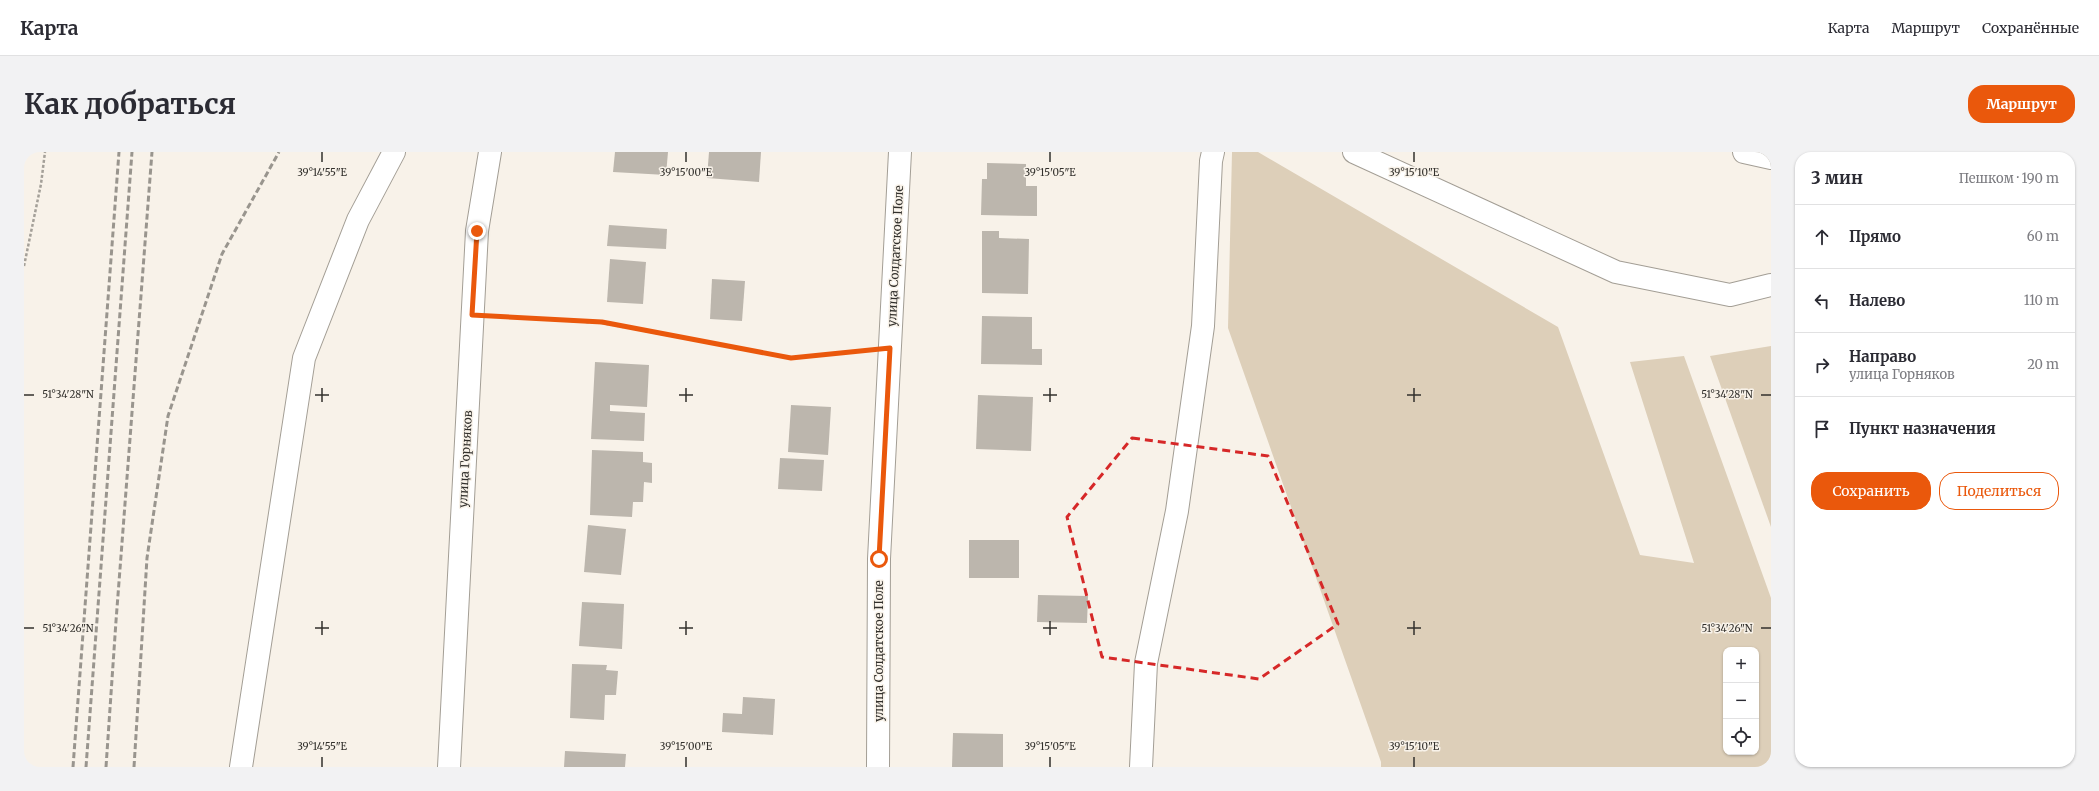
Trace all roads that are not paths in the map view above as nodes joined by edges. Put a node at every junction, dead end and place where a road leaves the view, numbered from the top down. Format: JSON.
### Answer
{"nodes":[{"id":1,"x":394,"y":152,"type":"edge"},
{"id":2,"x":490,"y":152,"type":"edge"},
{"id":3,"x":900,"y":152,"type":"edge"},
{"id":4,"x":1214,"y":152,"type":"edge"},
{"id":5,"x":1354,"y":152,"type":"edge"},
{"id":6,"x":1744,"y":152,"type":"edge"},
{"id":7,"x":1771,"y":158,"type":"edge"},
{"id":8,"x":1771,"y":285,"type":"edge"},
{"id":9,"x":241,"y":767,"type":"edge"},
{"id":10,"x":449,"y":767,"type":"edge"},
{"id":11,"x":878,"y":767,"type":"edge"},
{"id":12,"x":1141,"y":767,"type":"edge"}],
"edges":[{"from":1,"to":9,"type":"street"},
{"from":2,"to":10,"type":"street","name":"улица Горняков"},
{"from":3,"to":11,"type":"street","name":"улица Солдатское Поле"},
{"from":4,"to":12,"type":"street"},
{"from":5,"to":8,"type":"street"},
{"from":6,"to":7,"type":"street"}]}
